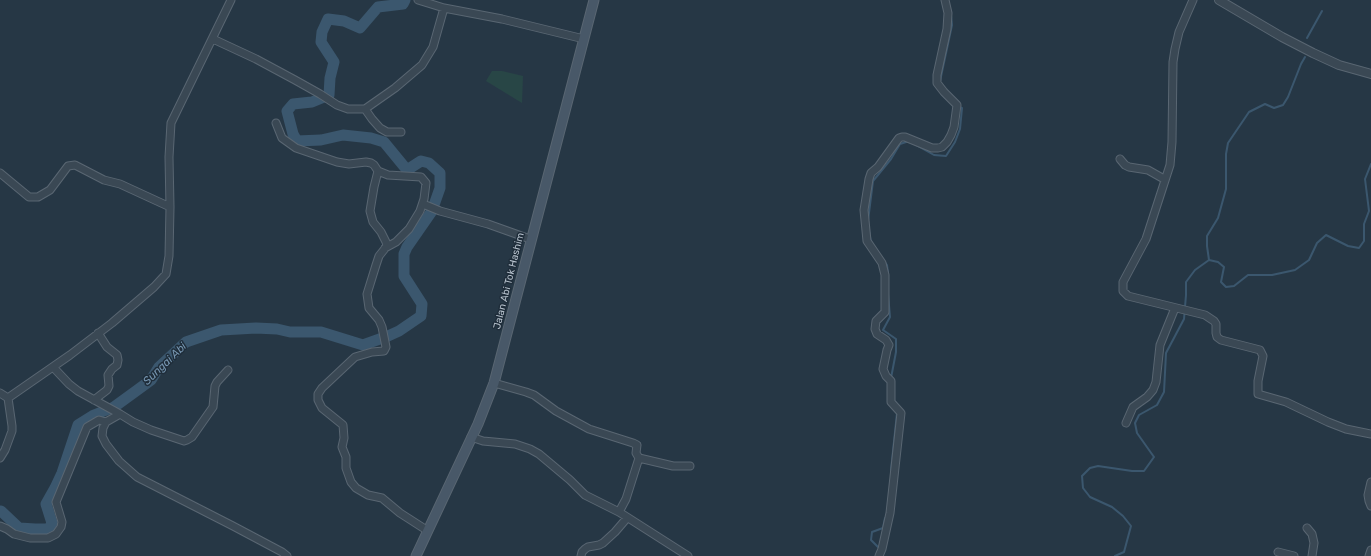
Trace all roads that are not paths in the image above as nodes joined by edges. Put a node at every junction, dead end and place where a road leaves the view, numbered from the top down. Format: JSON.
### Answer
{"nodes":[{"id":1,"x":231,"y":0,"type":"edge"},
{"id":2,"x":418,"y":0,"type":"edge"},
{"id":3,"x":594,"y":0,"type":"edge"},
{"id":4,"x":945,"y":0,"type":"edge"},
{"id":5,"x":1193,"y":0,"type":"edge"},
{"id":6,"x":1219,"y":0,"type":"edge"},
{"id":7,"x":444,"y":8,"type":"junction"},
{"id":8,"x":213,"y":39,"type":"junction"},
{"id":9,"x":584,"y":39,"type":"junction"},
{"id":10,"x":1371,"y":74,"type":"edge"},
{"id":11,"x":366,"y":109,"type":"junction"},
{"id":12,"x":276,"y":123,"type":"dead end"},
{"id":13,"x":401,"y":132,"type":"dead end"},
{"id":14,"x":1120,"y":159,"type":"dead end"},
{"id":15,"x":378,"y":170,"type":"junction"},
{"id":16,"x":0,"y":173,"type":"edge"},
{"id":17,"x":1164,"y":179,"type":"junction"},
{"id":18,"x":422,"y":204,"type":"junction"},
{"id":19,"x":170,"y":207,"type":"junction"},
{"id":20,"x":530,"y":239,"type":"junction"},
{"id":21,"x":385,"y":248,"type":"junction"},
{"id":22,"x":1178,"y":308,"type":"junction"},
{"id":23,"x":98,"y":333,"type":"junction"},
{"id":24,"x":53,"y":367,"type":"junction"},
{"id":25,"x":228,"y":370,"type":"dead end"},
{"id":26,"x":494,"y":383,"type":"junction"},
{"id":27,"x":0,"y":393,"type":"edge"},
{"id":28,"x":8,"y":398,"type":"junction"},
{"id":29,"x":98,"y":402,"type":"junction"},
{"id":30,"x":120,"y":414,"type":"junction"},
{"id":31,"x":106,"y":422,"type":"junction"},
{"id":32,"x":1126,"y":423,"type":"dead end"},
{"id":33,"x":1371,"y":434,"type":"edge"},
{"id":34,"x":471,"y":437,"type":"junction"},
{"id":35,"x":0,"y":458,"type":"edge"},
{"id":36,"x":639,"y":458,"type":"junction"},
{"id":37,"x":690,"y":466,"type":"dead end"},
{"id":38,"x":1371,"y":482,"type":"edge"},
{"id":39,"x":1371,"y":506,"type":"edge"},
{"id":40,"x":619,"y":512,"type":"junction"},
{"id":41,"x":627,"y":518,"type":"junction"},
{"id":42,"x":0,"y":526,"type":"edge"},
{"id":43,"x":1307,"y":528,"type":"dead end"},
{"id":44,"x":428,"y":531,"type":"junction"},
{"id":45,"x":1371,"y":550,"type":"edge"},
{"id":46,"x":1278,"y":552,"type":"dead end"},
{"id":47,"x":287,"y":556,"type":"edge"},
{"id":48,"x":416,"y":556,"type":"edge"},
{"id":49,"x":581,"y":556,"type":"edge"},
{"id":50,"x":688,"y":556,"type":"edge"},
{"id":51,"x":879,"y":556,"type":"edge"},
{"id":52,"x":1294,"y":556,"type":"edge"},
{"id":53,"x":1312,"y":556,"type":"edge"},
{"id":54,"x":1369,"y":556,"type":"edge"}],
"edges":[{"from":1,"to":8,"type":"street"},
{"from":2,"to":7,"type":"street"},
{"from":3,"to":9,"type":"main road","name":"Jalan Abi Tok Hashim"},
{"from":4,"to":51,"type":"street"},
{"from":5,"to":17,"type":"street"},
{"from":6,"to":10,"type":"street"},
{"from":7,"to":9,"type":"street"},
{"from":7,"to":11,"type":"street"},
{"from":8,"to":11,"type":"street"},
{"from":8,"to":19,"type":"street"},
{"from":9,"to":20,"type":"main road","name":"Jalan Abi Tok Hashim"},
{"from":11,"to":13,"type":"street"},
{"from":12,"to":15,"type":"street"},
{"from":14,"to":17,"type":"street"},
{"from":15,"to":18,"type":"street"},
{"from":15,"to":21,"type":"street"},
{"from":16,"to":19,"type":"street"},
{"from":17,"to":22,"type":"street"},
{"from":18,"to":20,"type":"street"},
{"from":18,"to":21,"type":"street"},
{"from":19,"to":23,"type":"street"},
{"from":20,"to":26,"type":"main road","name":"Jalan Abi Tok Hashim"},
{"from":21,"to":44,"type":"street"},
{"from":22,"to":32,"type":"street"},
{"from":22,"to":33,"type":"street"},
{"from":23,"to":24,"type":"street"},
{"from":23,"to":29,"type":"street"},
{"from":24,"to":28,"type":"street"},
{"from":24,"to":29,"type":"street"},
{"from":25,"to":30,"type":"street"},
{"from":26,"to":34,"type":"main road","name":"Jalan Abi Tok Hashim"},
{"from":26,"to":36,"type":"street"},
{"from":27,"to":28,"type":"street"},
{"from":28,"to":35,"type":"street"},
{"from":29,"to":30,"type":"street"},
{"from":30,"to":31,"type":"street"},
{"from":31,"to":42,"type":"street"},
{"from":31,"to":47,"type":"street"},
{"from":34,"to":40,"type":"street"},
{"from":34,"to":44,"type":"main road","name":"Jalan Abi Tok Hashim"},
{"from":36,"to":37,"type":"street"},
{"from":36,"to":40,"type":"street"},
{"from":38,"to":39,"type":"street"},
{"from":40,"to":41,"type":"street"},
{"from":41,"to":49,"type":"street"},
{"from":41,"to":50,"type":"street"},
{"from":43,"to":53,"type":"street"},
{"from":44,"to":48,"type":"main road","name":"Jalan Abi Tok Hashim"},
{"from":45,"to":54,"type":"street"},
{"from":46,"to":52,"type":"street"}]}
